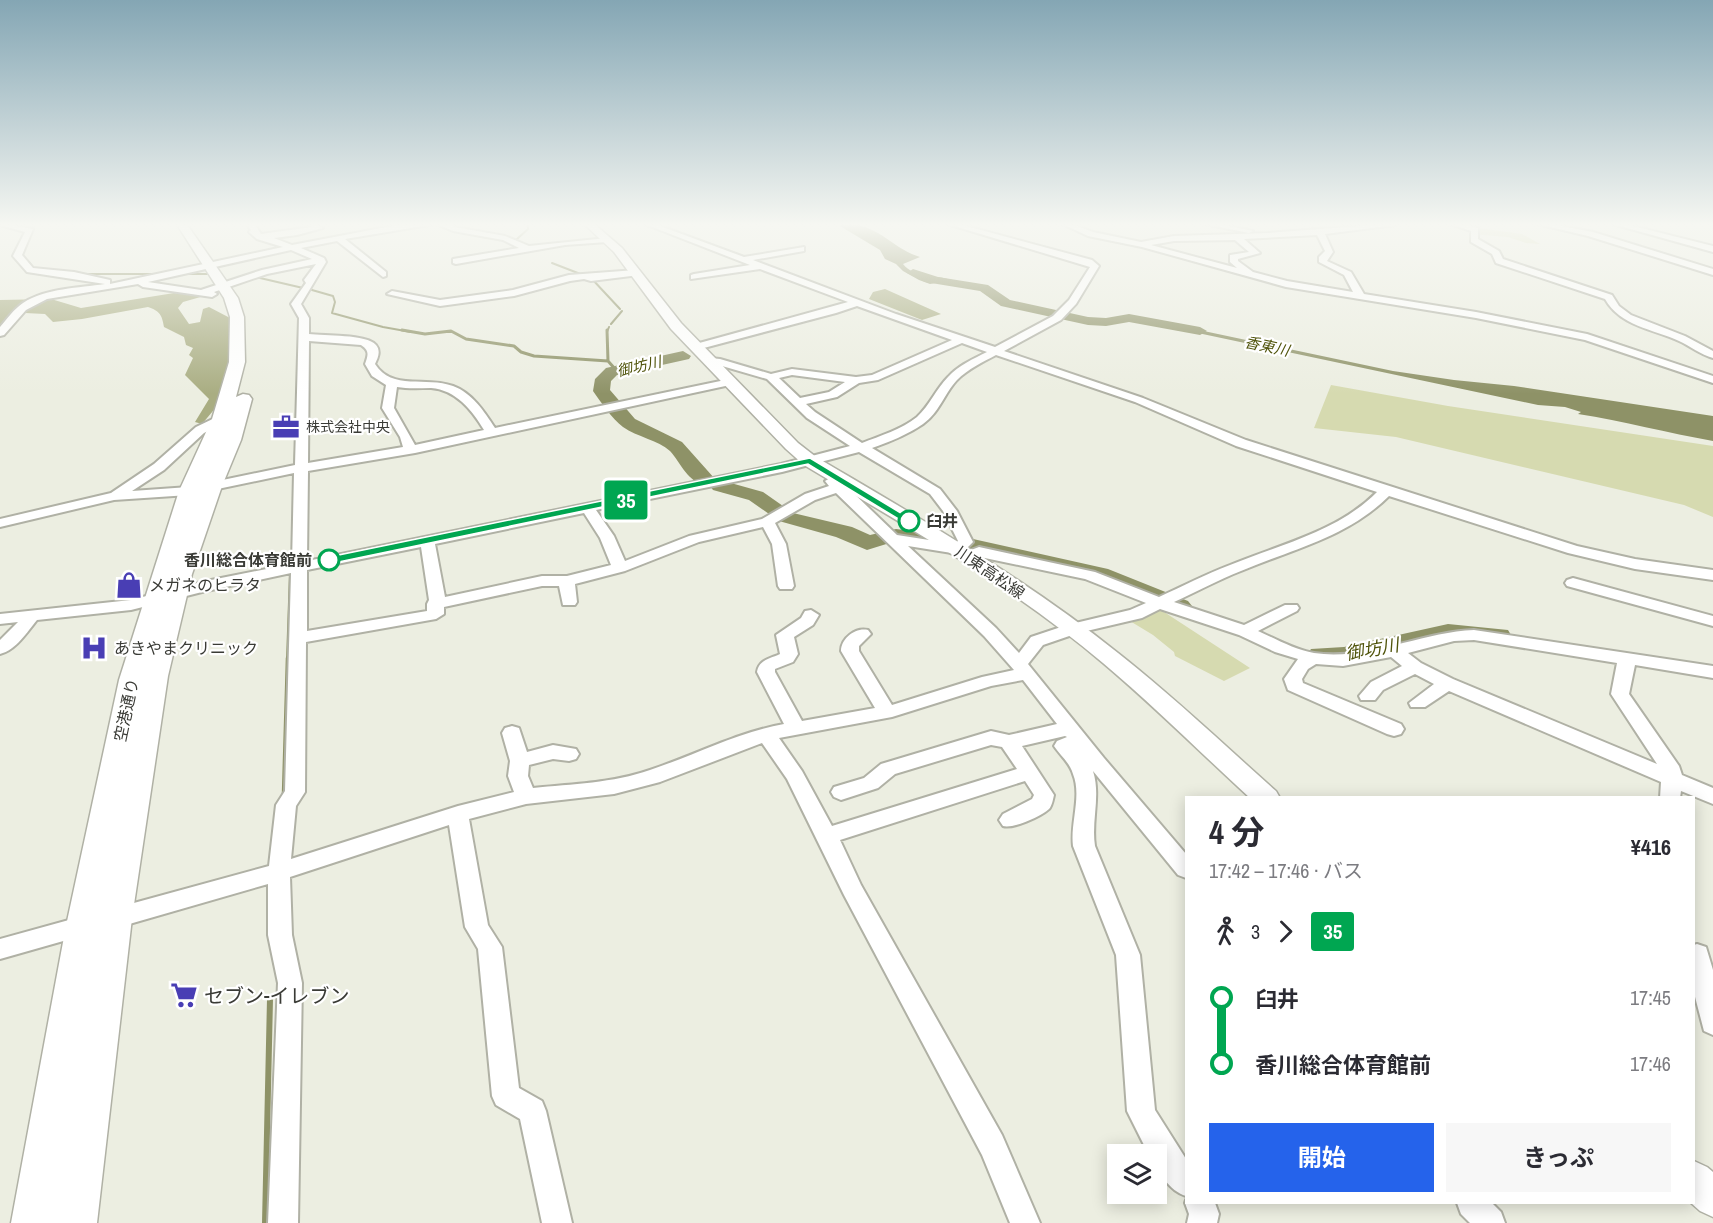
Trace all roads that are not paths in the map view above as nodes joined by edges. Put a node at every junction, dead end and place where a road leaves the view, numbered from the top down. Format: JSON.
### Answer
{"nodes":[{"id":1,"x":104,"y":280,"type":"edge"},
{"id":2,"x":145,"y":280,"type":"edge"},
{"id":3,"x":226,"y":280,"type":"edge"},
{"id":4,"x":247,"y":280,"type":"edge"},
{"id":5,"x":309,"y":280,"type":"edge"},
{"id":6,"x":561,"y":280,"type":"edge"},
{"id":7,"x":641,"y":280,"type":"edge"},
{"id":8,"x":800,"y":280,"type":"edge"},
{"id":9,"x":1084,"y":280,"type":"edge"},
{"id":10,"x":1273,"y":280,"type":"edge"},
{"id":11,"x":1348,"y":280,"type":"edge"},
{"id":12,"x":1557,"y":280,"type":"edge"},
{"id":13,"x":128,"y":284,"type":"junction"},
{"id":14,"x":230,"y":288,"type":"junction"},
{"id":15,"x":203,"y":291,"type":"junction"},
{"id":16,"x":393,"y":294,"type":"dead end"},
{"id":17,"x":1361,"y":297,"type":"junction"},
{"id":18,"x":858,"y":302,"type":"junction"},
{"id":19,"x":0,"y":333,"type":"edge"},
{"id":20,"x":302,"y":337,"type":"junction"},
{"id":21,"x":1681,"y":338,"type":"junction"},
{"id":22,"x":962,"y":339,"type":"junction"},
{"id":23,"x":1713,"y":339,"type":"edge"},
{"id":24,"x":696,"y":347,"type":"junction"},
{"id":25,"x":995,"y":350,"type":"junction"},
{"id":26,"x":1713,"y":355,"type":"edge"},
{"id":27,"x":710,"y":361,"type":"junction"},
{"id":28,"x":771,"y":376,"type":"junction"},
{"id":29,"x":856,"y":380,"type":"junction"},
{"id":30,"x":1713,"y":380,"type":"edge"},
{"id":31,"x":730,"y":382,"type":"junction"},
{"id":32,"x":392,"y":385,"type":"junction"},
{"id":33,"x":800,"y":402,"type":"junction"},
{"id":34,"x":221,"y":419,"type":"junction"},
{"id":35,"x":491,"y":431,"type":"junction"},
{"id":36,"x":862,"y":447,"type":"junction"},
{"id":37,"x":410,"y":450,"type":"junction"},
{"id":38,"x":814,"y":465,"type":"junction"},
{"id":39,"x":301,"y":467,"type":"junction"},
{"id":40,"x":212,"y":486,"type":"junction"},
{"id":41,"x":839,"y":487,"type":"junction"},
{"id":42,"x":189,"y":491,"type":"junction"},
{"id":43,"x":1386,"y":491,"type":"junction"},
{"id":44,"x":114,"y":496,"type":"junction"},
{"id":45,"x":588,"y":508,"type":"junction"},
{"id":46,"x":776,"y":517,"type":"junction"},
{"id":47,"x":0,"y":523,"type":"edge"},
{"id":48,"x":896,"y":539,"type":"junction"},
{"id":49,"x":427,"y":540,"type":"junction"},
{"id":50,"x":963,"y":552,"type":"junction"},
{"id":51,"x":298,"y":567,"type":"junction"},
{"id":52,"x":620,"y":568,"type":"junction"},
{"id":53,"x":1713,"y":575,"type":"edge"},
{"id":54,"x":567,"y":581,"type":"junction"},
{"id":55,"x":1573,"y":583,"type":"dead end"},
{"id":56,"x":786,"y":586,"type":"dead end"},
{"id":57,"x":166,"y":596,"type":"junction"},
{"id":58,"x":1164,"y":600,"type":"junction"},
{"id":59,"x":569,"y":602,"type":"dead end"},
{"id":60,"x":438,"y":603,"type":"junction"},
{"id":61,"x":1292,"y":608,"type":"dead end"},
{"id":62,"x":33,"y":614,"type":"junction"},
{"id":63,"x":811,"y":615,"type":"dead end"},
{"id":64,"x":0,"y":619,"type":"edge"},
{"id":65,"x":1713,"y":621,"type":"edge"},
{"id":66,"x":1073,"y":629,"type":"junction"},
{"id":67,"x":1248,"y":629,"type":"junction"},
{"id":68,"x":862,"y":634,"type":"dead end"},
{"id":69,"x":298,"y":638,"type":"junction"},
{"id":70,"x":0,"y":649,"type":"edge"},
{"id":71,"x":1394,"y":651,"type":"junction"},
{"id":72,"x":1312,"y":657,"type":"junction"},
{"id":73,"x":1627,"y":658,"type":"junction"},
{"id":74,"x":1415,"y":667,"type":"junction"},
{"id":75,"x":1023,"y":669,"type":"junction"},
{"id":76,"x":1713,"y":672,"type":"edge"},
{"id":77,"x":1447,"y":683,"type":"junction"},
{"id":78,"x":1368,"y":696,"type":"dead end"},
{"id":79,"x":1418,"y":702,"type":"dead end"},
{"id":80,"x":887,"y":712,"type":"junction"},
{"id":81,"x":1394,"y":729,"type":"dead end"},
{"id":82,"x":797,"y":730,"type":"junction"},
{"id":83,"x":512,"y":733,"type":"dead end"},
{"id":84,"x":766,"y":734,"type":"junction"},
{"id":85,"x":1074,"y":734,"type":"junction"},
{"id":86,"x":1009,"y":742,"type":"junction"},
{"id":87,"x":569,"y":754,"type":"dead end"},
{"id":88,"x":520,"y":761,"type":"junction"},
{"id":89,"x":1028,"y":773,"type":"junction"},
{"id":90,"x":1671,"y":789,"type":"edge"},
{"id":91,"x":841,"y":792,"type":"dead end"},
{"id":92,"x":526,"y":796,"type":"junction"},
{"id":93,"x":1265,"y":796,"type":"edge"},
{"id":94,"x":1713,"y":796,"type":"edge"},
{"id":95,"x":458,"y":814,"type":"junction"},
{"id":96,"x":1010,"y":820,"type":"dead end"},
{"id":97,"x":827,"y":836,"type":"junction"},
{"id":98,"x":1185,"y":868,"type":"edge"},
{"id":99,"x":279,"y":872,"type":"junction"},
{"id":100,"x":99,"y":922,"type":"junction"},
{"id":101,"x":0,"y":949,"type":"edge"},
{"id":102,"x":1701,"y":954,"type":"edge"},
{"id":103,"x":1713,"y":1023,"type":"edge"},
{"id":104,"x":1185,"y":1181,"type":"edge"},
{"id":105,"x":1695,"y":1181,"type":"edge"},
{"id":106,"x":1713,"y":1198,"type":"edge"},
{"id":107,"x":1200,"y":1204,"type":"edge"},
{"id":108,"x":1473,"y":1204,"type":"edge"},
{"id":109,"x":30,"y":1222,"type":"edge"},
{"id":110,"x":75,"y":1223,"type":"edge"},
{"id":111,"x":283,"y":1223,"type":"edge"},
{"id":112,"x":557,"y":1223,"type":"edge"},
{"id":113,"x":1025,"y":1223,"type":"edge"},
{"id":114,"x":1202,"y":1223,"type":"edge"},
{"id":115,"x":1490,"y":1223,"type":"edge"}],
"edges":[{"from":1,"to":13,"type":"street"},
{"from":2,"to":13,"type":"street"},
{"from":3,"to":14,"type":"highway","name":"空港通り"},
{"from":4,"to":14,"type":"street"},
{"from":5,"to":20,"type":"street"},
{"from":6,"to":16,"type":"street"},
{"from":7,"to":24,"type":"main road","name":"川東高松線"},
{"from":8,"to":18,"type":"street"},
{"from":9,"to":25,"type":"street"},
{"from":10,"to":17,"type":"street"},
{"from":11,"to":17,"type":"street"},
{"from":12,"to":21,"type":"street"},
{"from":13,"to":15,"type":"street"},
{"from":13,"to":19,"type":"street"},
{"from":14,"to":15,"type":"street"},
{"from":14,"to":15,"type":"street"},
{"from":14,"to":34,"type":"highway","name":"空港通り"},
{"from":14,"to":40,"type":"highway","name":"空港通り"},
{"from":17,"to":30,"type":"street"},
{"from":18,"to":22,"type":"street"},
{"from":18,"to":24,"type":"street"},
{"from":20,"to":32,"type":"street"},
{"from":20,"to":39,"type":"street"},
{"from":21,"to":23,"type":"street"},
{"from":21,"to":26,"type":"street"},
{"from":22,"to":25,"type":"street"},
{"from":22,"to":29,"type":"street"},
{"from":24,"to":27,"type":"main road","name":"川東高松線"},
{"from":25,"to":36,"type":"street"},
{"from":25,"to":43,"type":"street"},
{"from":27,"to":28,"type":"street"},
{"from":27,"to":31,"type":"main road","name":"川東高松線"},
{"from":28,"to":29,"type":"street"},
{"from":28,"to":33,"type":"street"},
{"from":29,"to":33,"type":"street"},
{"from":31,"to":35,"type":"street"},
{"from":31,"to":38,"type":"main road","name":"川東高松線"},
{"from":32,"to":35,"type":"street"},
{"from":32,"to":37,"type":"street"},
{"from":33,"to":36,"type":"street"},
{"from":34,"to":42,"type":"highway","name":"空港通り"},
{"from":34,"to":44,"type":"street"},
{"from":35,"to":37,"type":"street"},
{"from":36,"to":38,"type":"street"},
{"from":36,"to":50,"type":"street"},
{"from":37,"to":39,"type":"street"},
{"from":38,"to":41,"type":"street"},
{"from":38,"to":45,"type":"street"},
{"from":38,"to":50,"type":"main road","name":"川東高松線"},
{"from":39,"to":40,"type":"street"},
{"from":39,"to":51,"type":"street"},
{"from":40,"to":42,"type":"street"},
{"from":40,"to":57,"type":"highway","name":"空港通り"},
{"from":41,"to":46,"type":"street"},
{"from":41,"to":48,"type":"street"},
{"from":42,"to":44,"type":"street"},
{"from":42,"to":57,"type":"highway","name":"空港通り"},
{"from":43,"to":53,"type":"street"},
{"from":43,"to":58,"type":"street"},
{"from":44,"to":47,"type":"street"},
{"from":45,"to":49,"type":"street"},
{"from":45,"to":52,"type":"street"},
{"from":46,"to":52,"type":"street"},
{"from":46,"to":56,"type":"street"},
{"from":48,"to":50,"type":"street"},
{"from":48,"to":75,"type":"street"},
{"from":49,"to":51,"type":"street"},
{"from":49,"to":60,"type":"street"},
{"from":50,"to":58,"type":"street"},
{"from":50,"to":66,"type":"main road","name":"川東高松線"},
{"from":51,"to":57,"type":"street"},
{"from":51,"to":69,"type":"street"},
{"from":52,"to":54,"type":"street"},
{"from":54,"to":59,"type":"street"},
{"from":54,"to":60,"type":"street"},
{"from":55,"to":65,"type":"street"},
{"from":57,"to":62,"type":"street"},
{"from":57,"to":100,"type":"highway","name":"空港通り"},
{"from":58,"to":66,"type":"street"},
{"from":58,"to":67,"type":"street"},
{"from":60,"to":69,"type":"street"},
{"from":61,"to":67,"type":"street"},
{"from":62,"to":64,"type":"street"},
{"from":62,"to":70,"type":"street"},
{"from":63,"to":82,"type":"street"},
{"from":66,"to":75,"type":"street"},
{"from":66,"to":93,"type":"main road","name":"川東高松線"},
{"from":67,"to":72,"type":"street"},
{"from":68,"to":80,"type":"street"},
{"from":69,"to":99,"type":"street"},
{"from":71,"to":72,"type":"street"},
{"from":71,"to":73,"type":"street"},
{"from":71,"to":74,"type":"street"},
{"from":72,"to":81,"type":"street"},
{"from":73,"to":76,"type":"street"},
{"from":73,"to":90,"type":"street"},
{"from":74,"to":77,"type":"street"},
{"from":74,"to":78,"type":"street"},
{"from":75,"to":80,"type":"street"},
{"from":75,"to":85,"type":"street"},
{"from":77,"to":79,"type":"street"},
{"from":77,"to":90,"type":"street"},
{"from":80,"to":82,"type":"street"},
{"from":82,"to":84,"type":"street"},
{"from":83,"to":88,"type":"street"},
{"from":84,"to":92,"type":"street"},
{"from":84,"to":97,"type":"street"},
{"from":85,"to":86,"type":"street"},
{"from":85,"to":98,"type":"street"},
{"from":85,"to":104,"type":"street"},
{"from":86,"to":89,"type":"street"},
{"from":86,"to":91,"type":"street"},
{"from":87,"to":88,"type":"street"},
{"from":88,"to":92,"type":"street"},
{"from":89,"to":96,"type":"street"},
{"from":89,"to":97,"type":"street"},
{"from":90,"to":94,"type":"street"},
{"from":92,"to":95,"type":"street"},
{"from":95,"to":99,"type":"street"},
{"from":95,"to":112,"type":"street"},
{"from":97,"to":113,"type":"street"},
{"from":99,"to":100,"type":"street"},
{"from":99,"to":111,"type":"street"},
{"from":100,"to":101,"type":"street"},
{"from":100,"to":109,"type":"highway","name":"空港通り"},
{"from":100,"to":110,"type":"highway","name":"空港通り"},
{"from":102,"to":103,"type":"street"},
{"from":105,"to":106,"type":"main road"},
{"from":107,"to":114,"type":"street"},
{"from":108,"to":115,"type":"street"}]}
